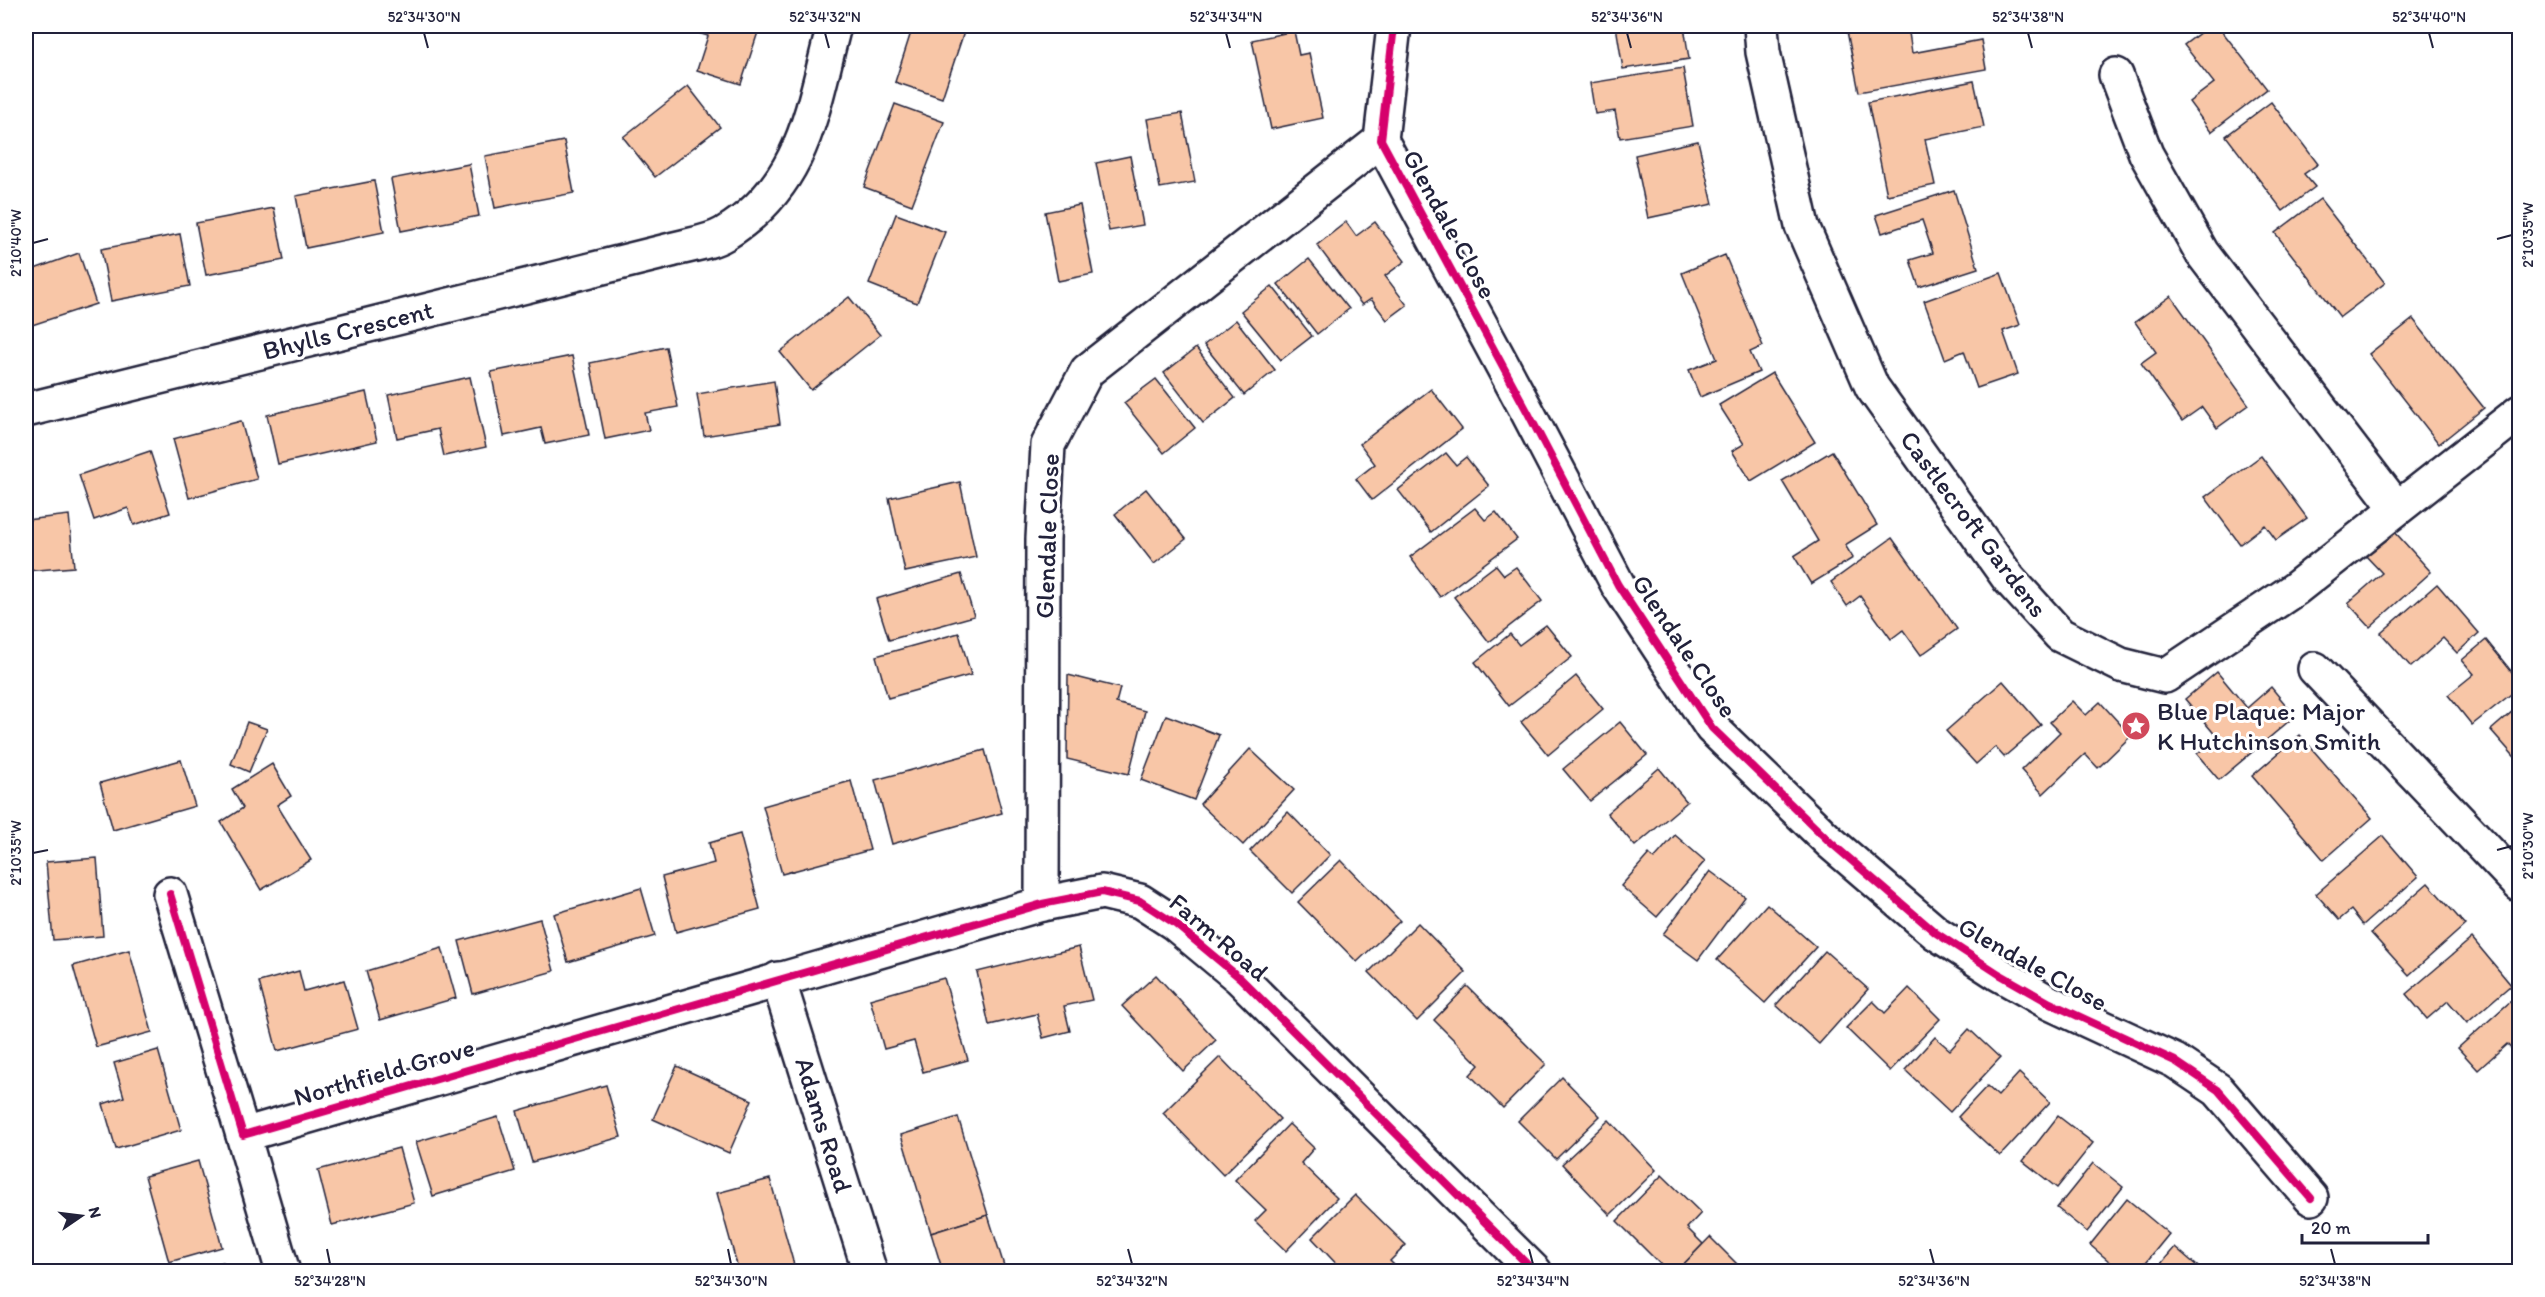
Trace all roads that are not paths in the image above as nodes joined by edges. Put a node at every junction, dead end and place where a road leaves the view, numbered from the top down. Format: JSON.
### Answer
{"nodes":[{"id":1,"x":834,"y":26,"type":"edge"},
{"id":2,"x":1394,"y":26,"type":"edge"},
{"id":3,"x":1761,"y":26,"type":"edge"},
{"id":4,"x":2116,"y":75,"type":"dead end"},
{"id":5,"x":1381,"y":140,"type":"junction"},
{"id":6,"x":26,"y":410,"type":"edge"},
{"id":7,"x":2520,"y":412,"type":"edge"},
{"id":8,"x":2396,"y":507,"type":"junction"},
{"id":9,"x":2315,"y":669,"type":"dead end"},
{"id":10,"x":2520,"y":885,"type":"edge"},
{"id":11,"x":170,"y":894,"type":"dead end"},
{"id":12,"x":1042,"y":904,"type":"junction"},
{"id":13,"x":778,"y":979,"type":"junction"},
{"id":14,"x":243,"y":1134,"type":"junction"},
{"id":15,"x":2311,"y":1198,"type":"dead end"},
{"id":16,"x":282,"y":1272,"type":"edge"},
{"id":17,"x":870,"y":1272,"type":"edge"},
{"id":18,"x":1535,"y":1272,"type":"edge"}],
"edges":[{"from":1,"to":6,"type":"street","name":"Bhylls Crescent"},
{"from":2,"to":5,"type":"street","name":"Glendale Close"},
{"from":3,"to":8,"type":"street","name":"Castlecroft Gardens"},
{"from":4,"to":8,"type":"street"},
{"from":5,"to":12,"type":"street","name":"Glendale Close"},
{"from":5,"to":15,"type":"street","name":"Glendale Close"},
{"from":7,"to":8,"type":"street","name":"Castlecroft Gardens"},
{"from":9,"to":10,"type":"street"},
{"from":11,"to":14,"type":"street"},
{"from":12,"to":13,"type":"street","name":"Farm Road"},
{"from":12,"to":18,"type":"street","name":"Farm Road"},
{"from":13,"to":14,"type":"street","name":"Northfield Grove"},
{"from":13,"to":17,"type":"street","name":"Adams Road"},
{"from":14,"to":16,"type":"street"}]}
